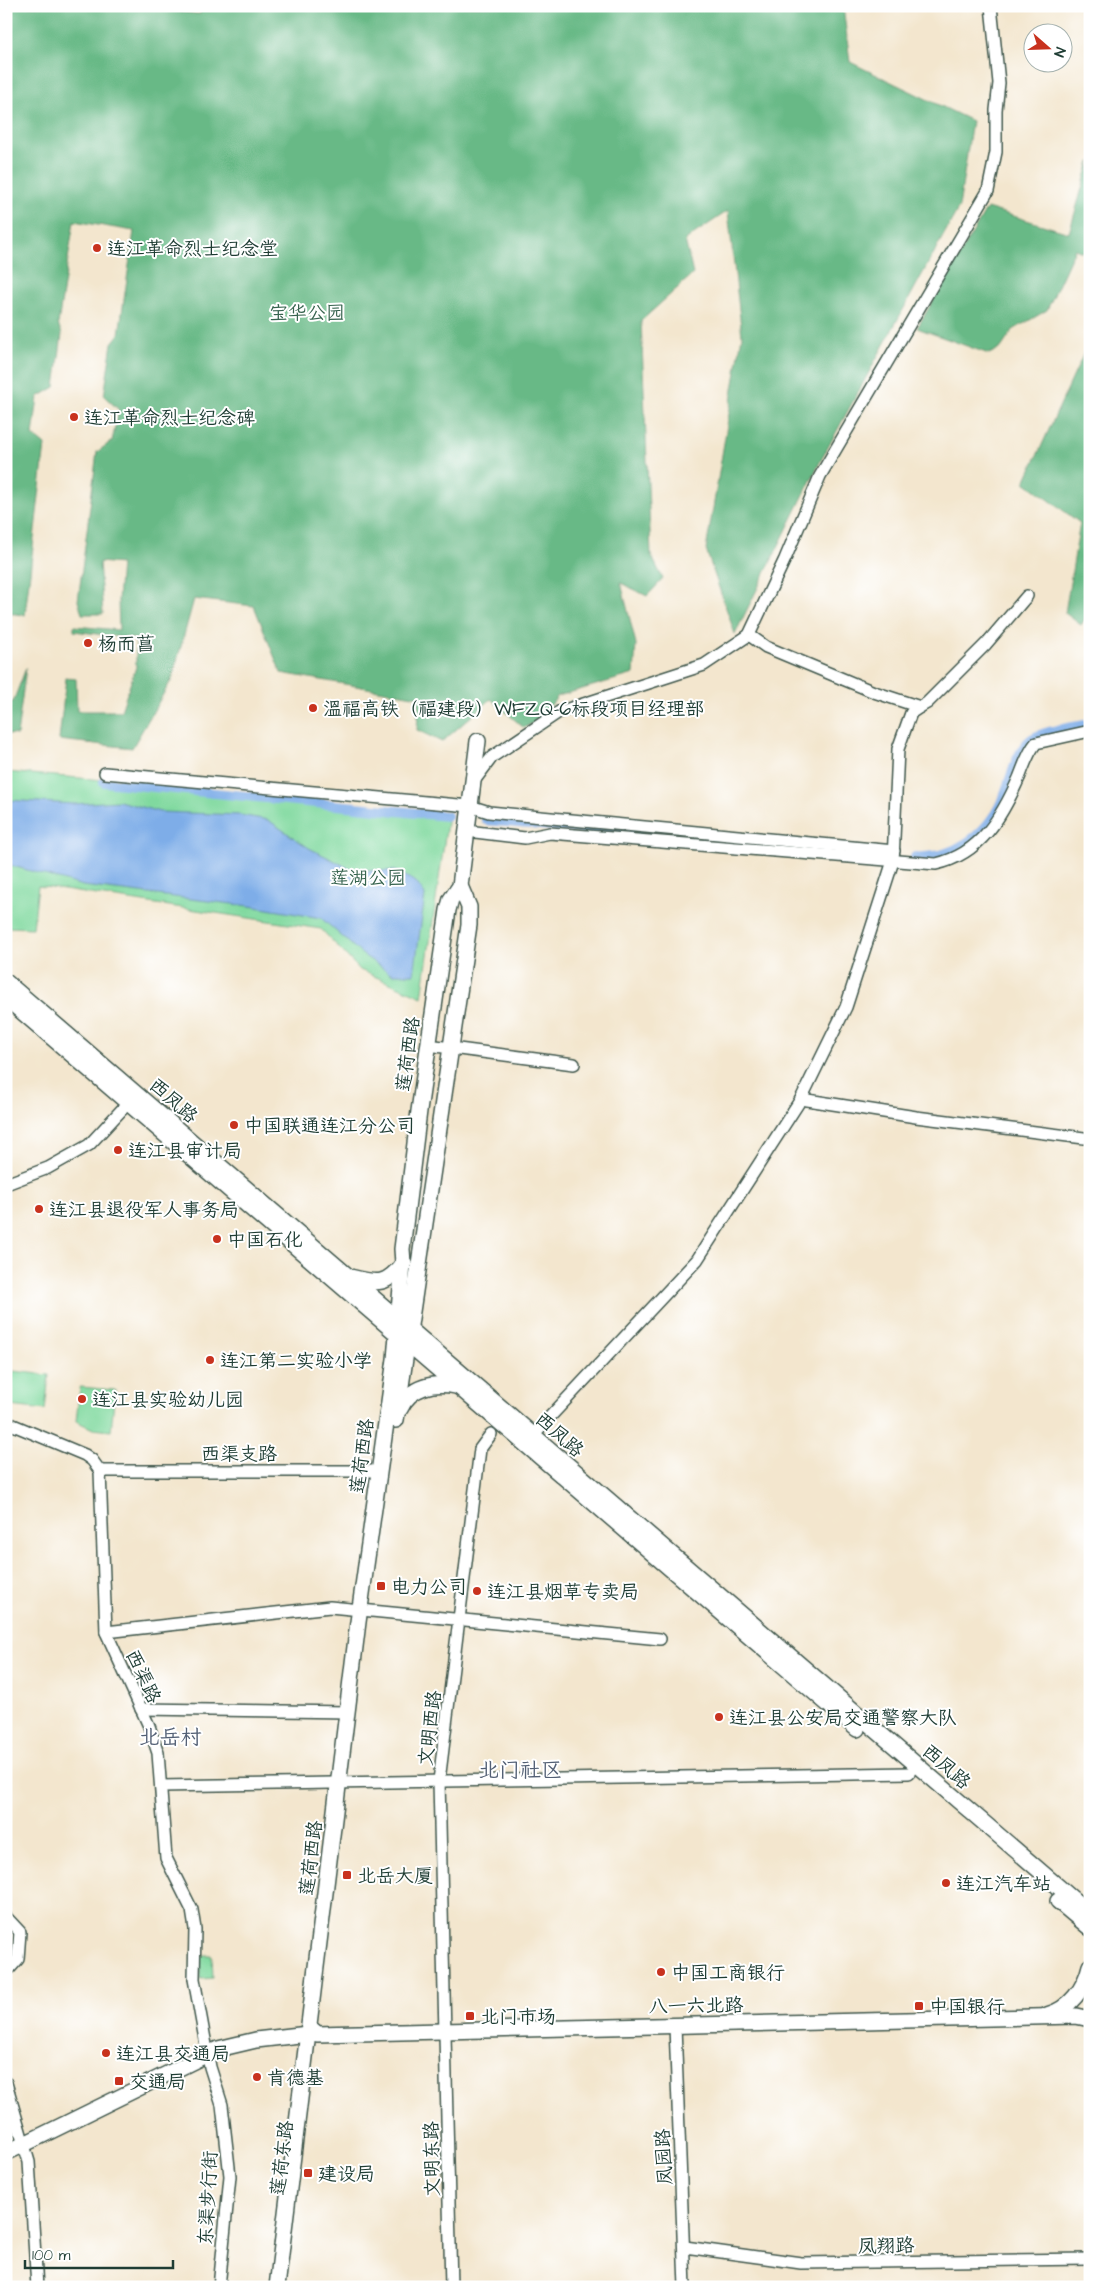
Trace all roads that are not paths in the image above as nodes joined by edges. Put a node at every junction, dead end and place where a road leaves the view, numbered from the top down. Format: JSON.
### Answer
{"nodes":[{"id":1,"x":991,"y":6,"type":"edge"},
{"id":2,"x":1027,"y":596,"type":"dead end"},
{"id":3,"x":749,"y":635,"type":"junction"},
{"id":4,"x":920,"y":707,"type":"junction"},
{"id":5,"x":1090,"y":731,"type":"edge"},
{"id":6,"x":478,"y":741,"type":"dead end"},
{"id":7,"x":105,"y":773,"type":"dead end"},
{"id":8,"x":472,"y":782,"type":"junction"},
{"id":9,"x":470,"y":806,"type":"junction"},
{"id":10,"x":467,"y":832,"type":"junction"},
{"id":11,"x":894,"y":856,"type":"junction"},
{"id":12,"x":460,"y":886,"type":"junction"},
{"id":13,"x":6,"y":982,"type":"edge"},
{"id":14,"x":6,"y":998,"type":"edge"},
{"id":15,"x":428,"y":1045,"type":"junction"},
{"id":16,"x":451,"y":1048,"type":"junction"},
{"id":17,"x":574,"y":1064,"type":"dead end"},
{"id":18,"x":801,"y":1099,"type":"junction"},
{"id":19,"x":128,"y":1103,"type":"junction"},
{"id":20,"x":1084,"y":1138,"type":"dead end"},
{"id":21,"x":6,"y":1184,"type":"edge"},
{"id":22,"x":403,"y":1263,"type":"junction"},
{"id":23,"x":420,"y":1265,"type":"junction"},
{"id":24,"x":348,"y":1277,"type":"junction"},
{"id":25,"x":403,"y":1332,"type":"junction"},
{"id":26,"x":457,"y":1386,"type":"junction"},
{"id":27,"x":397,"y":1415,"type":"junction"},
{"id":28,"x":6,"y":1422,"type":"edge"},
{"id":29,"x":491,"y":1434,"type":"dead end"},
{"id":30,"x":532,"y":1436,"type":"junction"},
{"id":31,"x":100,"y":1471,"type":"junction"},
{"id":32,"x":379,"y":1471,"type":"junction"},
{"id":33,"x":364,"y":1611,"type":"junction"},
{"id":34,"x":460,"y":1620,"type":"junction"},
{"id":35,"x":106,"y":1632,"type":"junction"},
{"id":36,"x":660,"y":1639,"type":"dead end"},
{"id":37,"x":141,"y":1709,"type":"junction"},
{"id":38,"x":348,"y":1712,"type":"junction"},
{"id":39,"x":909,"y":1773,"type":"junction"},
{"id":40,"x":440,"y":1781,"type":"junction"},
{"id":41,"x":344,"y":1782,"type":"junction"},
{"id":42,"x":161,"y":1786,"type":"junction"},
{"id":43,"x":1084,"y":1916,"type":"edge"},
{"id":44,"x":6,"y":1917,"type":"edge"},
{"id":45,"x":1090,"y":1928,"type":"edge"},
{"id":46,"x":1090,"y":1943,"type":"edge"},
{"id":47,"x":6,"y":1964,"type":"edge"},
{"id":48,"x":1090,"y":1966,"type":"edge"},
{"id":49,"x":1085,"y":2015,"type":"edge"},
{"id":50,"x":1038,"y":2017,"type":"junction"},
{"id":51,"x":675,"y":2026,"type":"junction"},
{"id":52,"x":445,"y":2031,"type":"junction"},
{"id":53,"x":312,"y":2034,"type":"junction"},
{"id":54,"x":208,"y":2054,"type":"junction"},
{"id":55,"x":6,"y":2084,"type":"edge"},
{"id":56,"x":24,"y":2144,"type":"junction"},
{"id":57,"x":6,"y":2153,"type":"edge"},
{"id":58,"x":685,"y":2247,"type":"junction"},
{"id":59,"x":1090,"y":2259,"type":"edge"},
{"id":60,"x":37,"y":2287,"type":"edge"},
{"id":61,"x":219,"y":2287,"type":"edge"},
{"id":62,"x":277,"y":2287,"type":"edge"},
{"id":63,"x":286,"y":2287,"type":"edge"},
{"id":64,"x":451,"y":2287,"type":"edge"},
{"id":65,"x":685,"y":2287,"type":"edge"}],
"edges":[{"from":1,"to":3,"type":"street"},
{"from":2,"to":4,"type":"street"},
{"from":3,"to":4,"type":"street"},
{"from":3,"to":8,"type":"street"},
{"from":4,"to":11,"type":"street"},
{"from":5,"to":11,"type":"street"},
{"from":6,"to":8,"type":"main road","name":"莲荷西路"},
{"from":7,"to":9,"type":"street"},
{"from":8,"to":9,"type":"main road","name":"莲荷西路"},
{"from":9,"to":10,"type":"main road","name":"莲荷西路"},
{"from":9,"to":11,"type":"street"},
{"from":10,"to":11,"type":"street"},
{"from":10,"to":12,"type":"main road","name":"莲荷西路"},
{"from":11,"to":18,"type":"street"},
{"from":12,"to":15,"type":"main road","name":"莲荷西路"},
{"from":12,"to":16,"type":"main road","name":"莲荷西路"},
{"from":13,"to":24,"type":"main road","name":"西凤路"},
{"from":14,"to":19,"type":"main road","name":"西凤路"},
{"from":15,"to":16,"type":"street"},
{"from":15,"to":22,"type":"main road","name":"莲荷西路"},
{"from":16,"to":17,"type":"street"},
{"from":16,"to":23,"type":"main road","name":"莲荷西路"},
{"from":18,"to":20,"type":"street"},
{"from":18,"to":30,"type":"street"},
{"from":19,"to":21,"type":"street"},
{"from":19,"to":25,"type":"main road","name":"西凤路"},
{"from":22,"to":23,"type":"main road"},
{"from":22,"to":24,"type":"main road"},
{"from":22,"to":25,"type":"main road","name":"莲荷西路"},
{"from":23,"to":25,"type":"main road","name":"莲荷西路"},
{"from":24,"to":25,"type":"main road","name":"西凤路"},
{"from":25,"to":26,"type":"main road","name":"西凤路"},
{"from":25,"to":27,"type":"main road","name":"莲荷西路"},
{"from":25,"to":30,"type":"main road","name":"西凤路"},
{"from":25,"to":32,"type":"main road","name":"莲荷西路"},
{"from":26,"to":27,"type":"main road"},
{"from":26,"to":39,"type":"main road","name":"西凤路"},
{"from":27,"to":33,"type":"main road","name":"莲荷西路"},
{"from":28,"to":31,"type":"street"},
{"from":29,"to":34,"type":"street","name":"文明西路"},
{"from":30,"to":43,"type":"main road","name":"西凤路"},
{"from":31,"to":32,"type":"street","name":"西渠支路"},
{"from":31,"to":35,"type":"street","name":"西渠路"},
{"from":32,"to":33,"type":"main road","name":"莲荷西路"},
{"from":33,"to":34,"type":"street"},
{"from":33,"to":35,"type":"street"},
{"from":33,"to":38,"type":"main road","name":"莲荷西路"},
{"from":33,"to":41,"type":"main road","name":"莲荷西路"},
{"from":34,"to":36,"type":"street"},
{"from":34,"to":40,"type":"street","name":"文明西路"},
{"from":35,"to":37,"type":"street","name":"西渠路"},
{"from":37,"to":38,"type":"street"},
{"from":37,"to":42,"type":"street","name":"西渠路"},
{"from":38,"to":41,"type":"main road","name":"莲荷西路"},
{"from":39,"to":40,"type":"street"},
{"from":39,"to":43,"type":"main road","name":"西凤路"},
{"from":40,"to":41,"type":"street"},
{"from":40,"to":52,"type":"street","name":"文明西路"},
{"from":41,"to":42,"type":"street"},
{"from":41,"to":53,"type":"main road","name":"莲荷西路"},
{"from":42,"to":54,"type":"street","name":"西渠路"},
{"from":43,"to":45,"type":"main road","name":"西凤路"},
{"from":43,"to":46,"type":"main road"},
{"from":44,"to":47,"type":"street"},
{"from":48,"to":50,"type":"main road"},
{"from":49,"to":50,"type":"main road","name":"八一六北路"},
{"from":50,"to":51,"type":"main road","name":"八一六北路"},
{"from":51,"to":52,"type":"main road","name":"八一六北路"},
{"from":51,"to":58,"type":"street","name":"凤园路"},
{"from":52,"to":53,"type":"main road","name":"八一六北路"},
{"from":52,"to":64,"type":"street","name":"文明东路"},
{"from":53,"to":54,"type":"main road","name":"八一六北路"},
{"from":53,"to":62,"type":"main road","name":"莲荷东路"},
{"from":53,"to":63,"type":"main road","name":"莲荷东路"},
{"from":54,"to":56,"type":"main road","name":"八一六北路"},
{"from":54,"to":61,"type":"street","name":"东渠步行街"},
{"from":55,"to":56,"type":"street"},
{"from":56,"to":57,"type":"main road","name":"八一六北路"},
{"from":56,"to":60,"type":"street"},
{"from":58,"to":59,"type":"street","name":"凤翔路"},
{"from":58,"to":65,"type":"street","name":"凤园路"}]}
